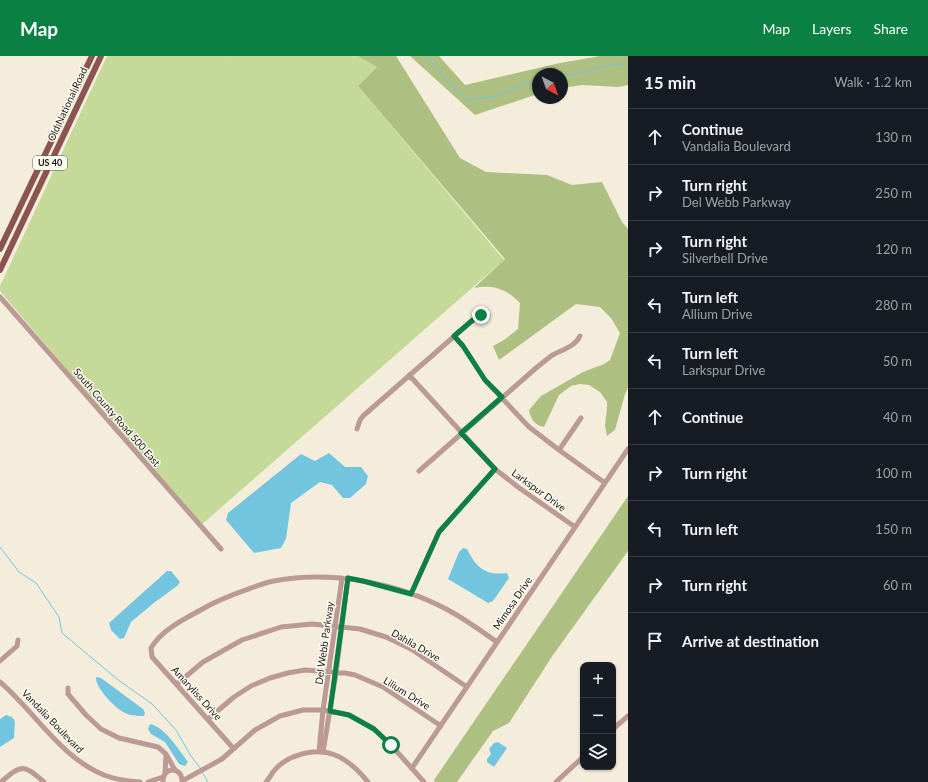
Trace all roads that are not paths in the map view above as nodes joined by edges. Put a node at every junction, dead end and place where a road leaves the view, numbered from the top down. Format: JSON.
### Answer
{"nodes":[{"id":1,"x":92,"y":56,"type":"edge"},
{"id":2,"x":101,"y":56,"type":"edge"},
{"id":3,"x":0,"y":249,"type":"edge"},
{"id":4,"x":0,"y":270,"type":"edge"},
{"id":5,"x":0,"y":297,"type":"edge"},
{"id":6,"x":488,"y":315,"type":"dead end"},
{"id":7,"x":454,"y":336,"type":"junction"},
{"id":8,"x":580,"y":336,"type":"dead end"},
{"id":9,"x":409,"y":375,"type":"junction"},
{"id":10,"x":502,"y":397,"type":"junction"},
{"id":11,"x":581,"y":418,"type":"dead end"},
{"id":12,"x":357,"y":429,"type":"dead end"},
{"id":13,"x":461,"y":433,"type":"junction"},
{"id":14,"x":628,"y":449,"type":"edge"},
{"id":15,"x":559,"y":450,"type":"junction"},
{"id":16,"x":495,"y":469,"type":"junction"},
{"id":17,"x":419,"y":471,"type":"dead end"},
{"id":18,"x":605,"y":482,"type":"junction"},
{"id":19,"x":575,"y":527,"type":"junction"},
{"id":20,"x":221,"y":549,"type":"dead end"},
{"id":21,"x":345,"y":578,"type":"junction"},
{"id":22,"x":411,"y":594,"type":"junction"},
{"id":23,"x":338,"y":626,"type":"junction"},
{"id":24,"x":18,"y":640,"type":"dead end"},
{"id":25,"x":497,"y":642,"type":"junction"},
{"id":26,"x":0,"y":661,"type":"edge"},
{"id":27,"x":329,"y":671,"type":"junction"},
{"id":28,"x":336,"y":673,"type":"junction"},
{"id":29,"x":0,"y":682,"type":"edge"},
{"id":30,"x":176,"y":684,"type":"junction"},
{"id":31,"x":467,"y":687,"type":"junction"},
{"id":32,"x":68,"y":688,"type":"dead end"},
{"id":33,"x":323,"y":710,"type":"junction"},
{"id":34,"x":330,"y":711,"type":"junction"},
{"id":35,"x":628,"y":716,"type":"edge"},
{"id":36,"x":208,"y":719,"type":"junction"},
{"id":37,"x":441,"y":726,"type":"junction"},
{"id":38,"x":616,"y":726,"type":"edge"},
{"id":39,"x":234,"y":749,"type":"junction"},
{"id":40,"x":321,"y":752,"type":"junction"},
{"id":41,"x":166,"y":754,"type":"junction"},
{"id":42,"x":580,"y":760,"type":"edge"},
{"id":43,"x":412,"y":768,"type":"junction"},
{"id":44,"x":176,"y":771,"type":"junction"},
{"id":45,"x":192,"y":775,"type":"junction"},
{"id":46,"x":163,"y":777,"type":"edge"},
{"id":47,"x":182,"y":781,"type":"edge"},
{"id":48,"x":1,"y":782,"type":"edge"},
{"id":49,"x":44,"y":782,"type":"edge"},
{"id":50,"x":140,"y":782,"type":"edge"},
{"id":51,"x":148,"y":782,"type":"edge"},
{"id":52,"x":266,"y":782,"type":"edge"},
{"id":53,"x":368,"y":782,"type":"edge"},
{"id":54,"x":424,"y":782,"type":"edge"},
{"id":55,"x":556,"y":782,"type":"edge"}],
"edges":[{"from":1,"to":3,"type":"main road","name":"Old National Road","number":"US 40"},
{"from":2,"to":4,"type":"main road","name":"Old National Road","number":"US 40"},
{"from":5,"to":20,"type":"street","name":"South County Road 500 East"},
{"from":6,"to":7,"type":"street"},
{"from":7,"to":9,"type":"street"},
{"from":7,"to":10,"type":"street"},
{"from":8,"to":10,"type":"street"},
{"from":9,"to":12,"type":"street"},
{"from":9,"to":13,"type":"street","name":"Larkspur Drive"},
{"from":10,"to":13,"type":"street"},
{"from":10,"to":15,"type":"street"},
{"from":11,"to":15,"type":"street"},
{"from":13,"to":16,"type":"street","name":"Larkspur Drive"},
{"from":13,"to":17,"type":"street"},
{"from":14,"to":18,"type":"street","name":"Mimosa Drive"},
{"from":15,"to":18,"type":"street"},
{"from":16,"to":19,"type":"street","name":"Larkspur Drive"},
{"from":16,"to":22,"type":"street"},
{"from":18,"to":19,"type":"street","name":"Mimosa Drive"},
{"from":19,"to":25,"type":"street","name":"Mimosa Drive"},
{"from":21,"to":22,"type":"street"},
{"from":21,"to":23,"type":"street","name":"Del Webb Parkway"},
{"from":21,"to":30,"type":"street","name":"Amaryliss Drive"},
{"from":22,"to":25,"type":"street"},
{"from":23,"to":27,"type":"street","name":"Del Webb Parkway"},
{"from":23,"to":28,"type":"street","name":"Del Webb Parkway"},
{"from":23,"to":30,"type":"street","name":"Dahlia Drive"},
{"from":23,"to":31,"type":"street","name":"Dahlia Drive"},
{"from":24,"to":26,"type":"street"},
{"from":25,"to":31,"type":"street","name":"Mimosa Drive"},
{"from":27,"to":28,"type":"street","name":"Lilium Drive"},
{"from":27,"to":33,"type":"street","name":"Del Webb Parkway"},
{"from":27,"to":36,"type":"street","name":"Lilium Drive"},
{"from":28,"to":34,"type":"street","name":"Del Webb Parkway"},
{"from":28,"to":37,"type":"street","name":"Lilium Drive"},
{"from":29,"to":50,"type":"street","name":"Vandalia Boulevard"},
{"from":30,"to":36,"type":"street","name":"Amaryliss Drive"},
{"from":31,"to":37,"type":"street","name":"Mimosa Drive"},
{"from":32,"to":41,"type":"street"},
{"from":33,"to":34,"type":"street"},
{"from":33,"to":39,"type":"street"},
{"from":33,"to":40,"type":"street","name":"Del Webb Parkway"},
{"from":34,"to":40,"type":"street","name":"Del Webb Parkway"},
{"from":34,"to":43,"type":"street"},
{"from":35,"to":38,"type":"street"},
{"from":36,"to":39,"type":"street","name":"Amaryliss Drive"},
{"from":37,"to":43,"type":"street","name":"Mimosa Drive"},
{"from":39,"to":45,"type":"street"},
{"from":40,"to":52,"type":"street"},
{"from":40,"to":53,"type":"street"},
{"from":41,"to":44,"type":"street"},
{"from":41,"to":46,"type":"street"},
{"from":42,"to":55,"type":"street"},
{"from":43,"to":54,"type":"street"},
{"from":44,"to":45,"type":"street"},
{"from":44,"to":46,"type":"street"},
{"from":44,"to":47,"type":"street"},
{"from":45,"to":47,"type":"street"},
{"from":46,"to":51,"type":"street"},
{"from":48,"to":49,"type":"street"}]}
